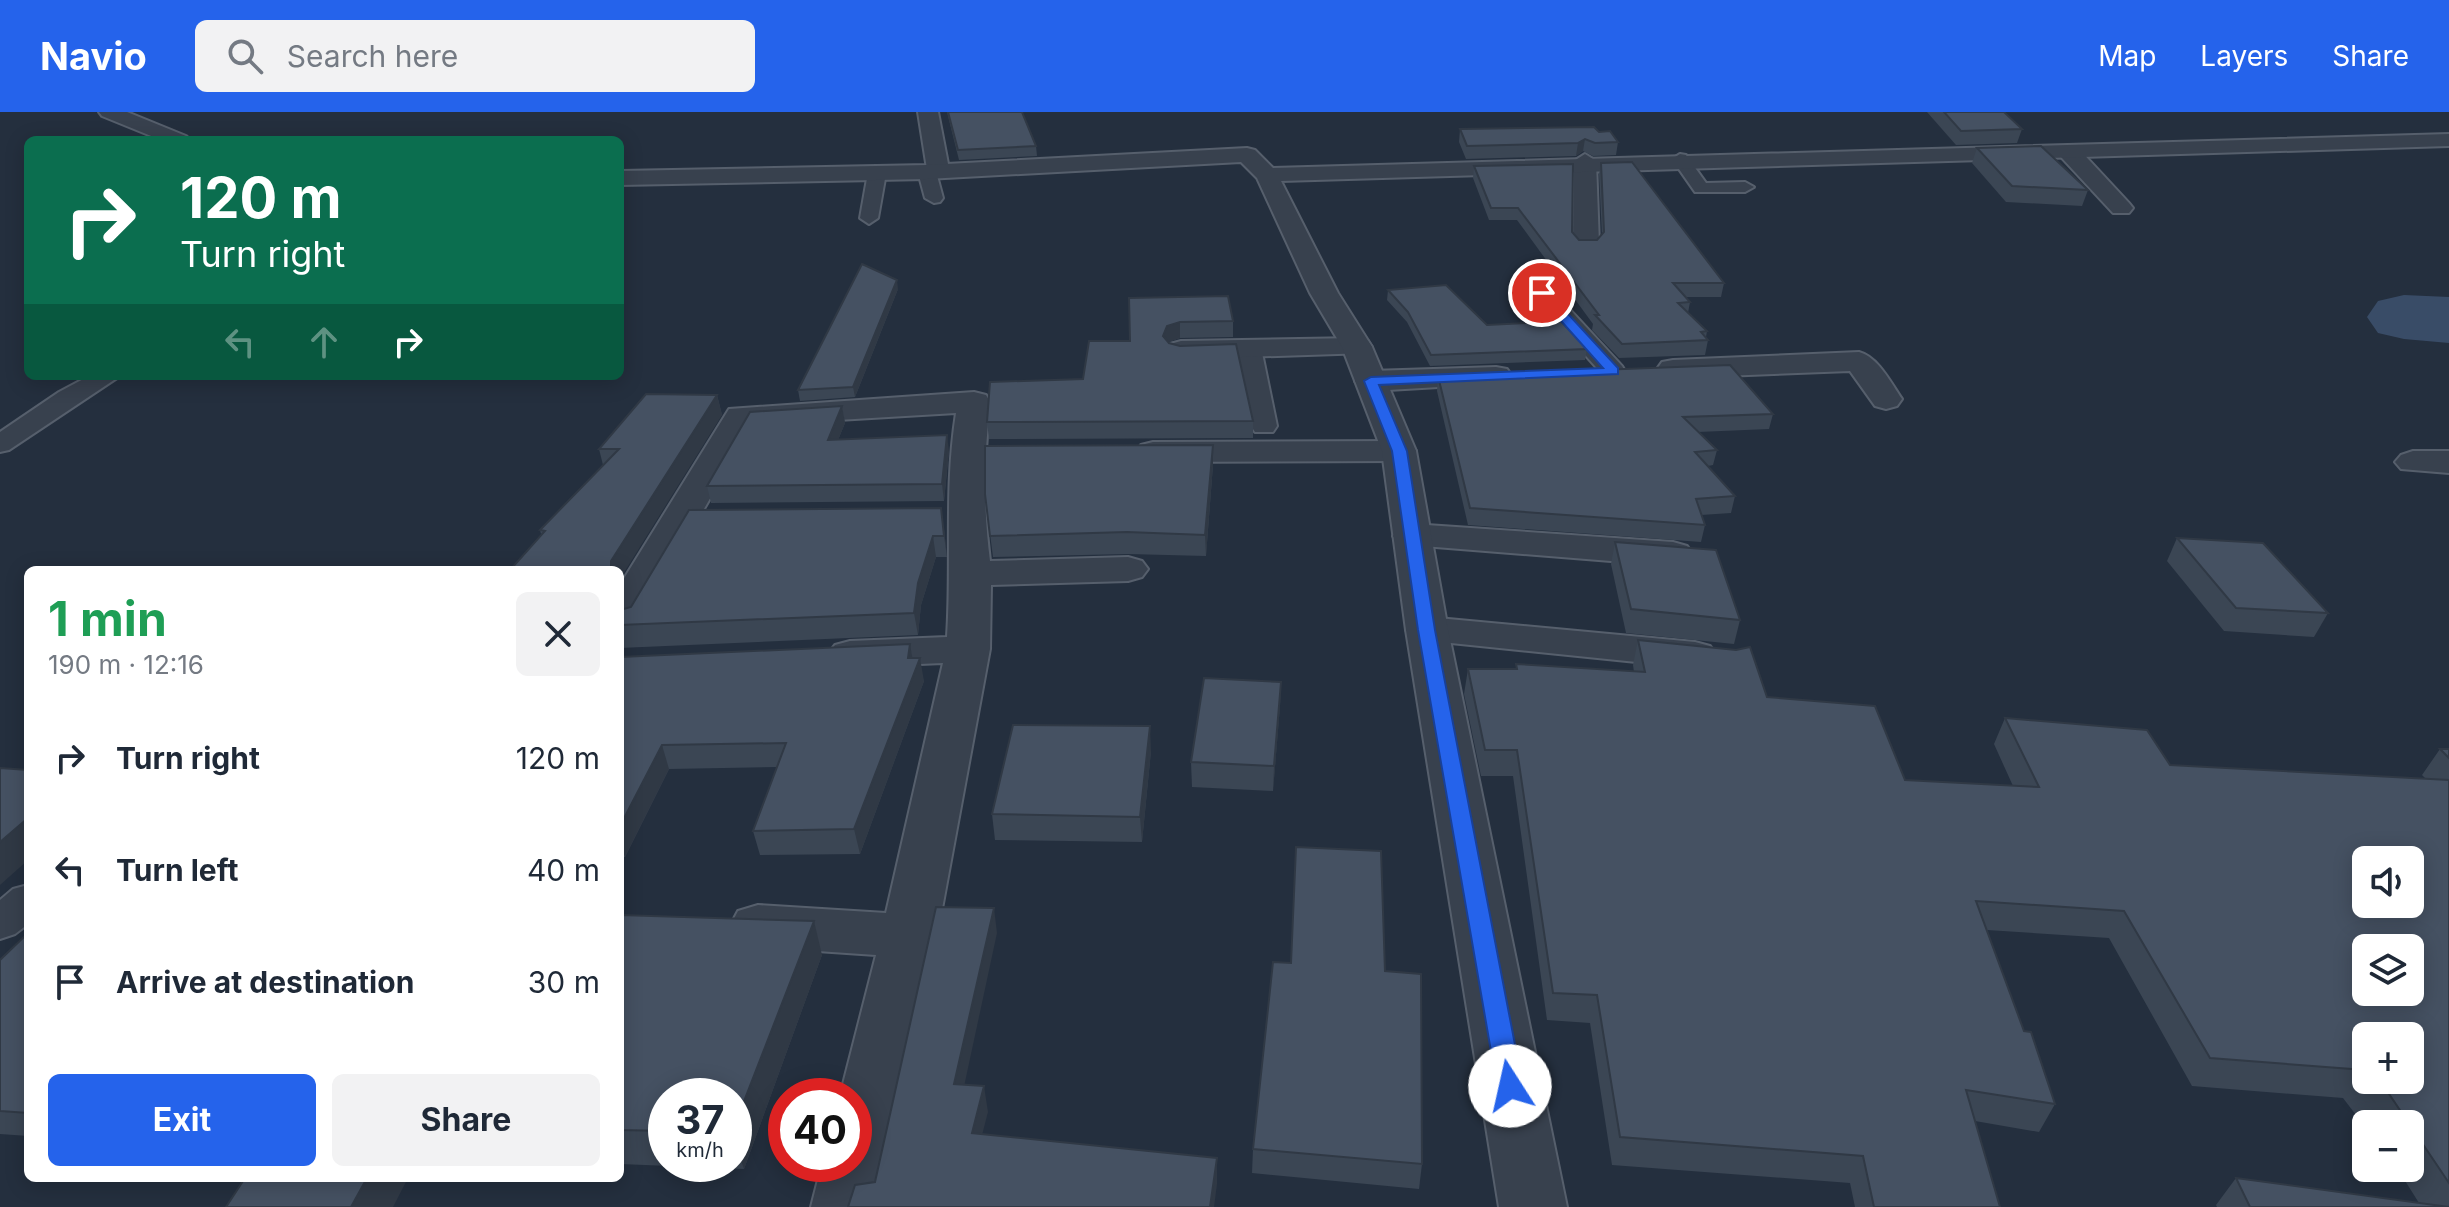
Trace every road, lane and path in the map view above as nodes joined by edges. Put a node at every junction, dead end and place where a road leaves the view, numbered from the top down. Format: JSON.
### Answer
{"nodes":[{"id":1,"x":109,"y":112,"type":"edge"},
{"id":2,"x":928,"y":112,"type":"edge"},
{"id":3,"x":169,"y":136,"type":"edge"},
{"id":4,"x":2449,"y":140,"type":"edge"},
{"id":5,"x":2069,"y":152,"type":"junction"},
{"id":6,"x":1680,"y":159,"type":"junction"},
{"id":7,"x":1585,"y":161,"type":"junction"},
{"id":8,"x":877,"y":173,"type":"junction"},
{"id":9,"x":1267,"y":175,"type":"junction"},
{"id":10,"x":624,"y":178,"type":"edge"},
{"id":11,"x":933,"y":179,"type":"junction"},
{"id":12,"x":1745,"y":187,"type":"dead end"},
{"id":13,"x":2121,"y":208,"type":"dead end"},
{"id":14,"x":869,"y":218,"type":"dead end"},
{"id":15,"x":1586,"y":245,"type":"edge"},
{"id":16,"x":1542,"y":293,"type":"dead end"},
{"id":17,"x":1357,"y":347,"type":"junction"},
{"id":18,"x":1249,"y":348,"type":"junction"},
{"id":19,"x":1181,"y":350,"type":"edge"},
{"id":20,"x":1613,"y":371,"type":"junction"},
{"id":21,"x":1568,"y":373,"type":"edge"},
{"id":22,"x":1522,"y":375,"type":"edge"},
{"id":23,"x":100,"y":380,"type":"edge"},
{"id":24,"x":1371,"y":381,"type":"junction"},
{"id":25,"x":1886,"y":399,"type":"dead end"},
{"id":26,"x":1264,"y":426,"type":"dead end"},
{"id":27,"x":0,"y":444,"type":"edge"},
{"id":28,"x":1399,"y":451,"type":"junction"},
{"id":29,"x":1122,"y":452,"type":"edge"},
{"id":30,"x":2413,"y":462,"type":"dead end"},
{"id":31,"x":2449,"y":462,"type":"edge"},
{"id":32,"x":681,"y":517,"type":"junction"},
{"id":33,"x":728,"y":517,"type":"edge"},
{"id":34,"x":1412,"y":536,"type":"junction"},
{"id":35,"x":1703,"y":556,"type":"edge"},
{"id":36,"x":1128,"y":569,"type":"dead end"},
{"id":37,"x":971,"y":574,"type":"junction"},
{"id":38,"x":624,"y":612,"type":"edge"},
{"id":39,"x":1427,"y":630,"type":"junction"},
{"id":40,"x":968,"y":649,"type":"junction"},
{"id":41,"x":810,"y":656,"type":"edge"},
{"id":42,"x":1730,"y":659,"type":"edge"},
{"id":43,"x":24,"y":903,"type":"edge"},
{"id":44,"x":0,"y":923,"type":"edge"},
{"id":45,"x":711,"y":923,"type":"edge"},
{"id":46,"x":909,"y":936,"type":"junction"},
{"id":47,"x":845,"y":1207,"type":"edge"},
{"id":48,"x":1533,"y":1207,"type":"edge"}],
"edges":[{"from":1,"to":3,"type":"street"},
{"from":2,"to":11,"type":"street"},
{"from":4,"to":5,"type":"street"},
{"from":5,"to":6,"type":"street"},
{"from":5,"to":13,"type":"street"},
{"from":6,"to":7,"type":"street"},
{"from":6,"to":12,"type":"lane"},
{"from":7,"to":9,"type":"street"},
{"from":7,"to":15,"type":"street"},
{"from":8,"to":10,"type":"street"},
{"from":8,"to":11,"type":"street"},
{"from":8,"to":14,"type":"lane"},
{"from":9,"to":11,"type":"street"},
{"from":9,"to":17,"type":"street"},
{"from":16,"to":20,"type":"lane"},
{"from":17,"to":18,"type":"street"},
{"from":17,"to":24,"type":"street"},
{"from":18,"to":19,"type":"street"},
{"from":18,"to":26,"type":"lane"},
{"from":20,"to":21,"type":"street"},
{"from":20,"to":25,"type":"street"},
{"from":22,"to":24,"type":"street"},
{"from":23,"to":27,"type":"lane"},
{"from":24,"to":28,"type":"street"},
{"from":28,"to":29,"type":"street"},
{"from":28,"to":34,"type":"street"},
{"from":30,"to":31,"type":"street"},
{"from":32,"to":33,"type":"street"},
{"from":32,"to":37,"type":"street"},
{"from":32,"to":38,"type":"street"},
{"from":34,"to":35,"type":"street"},
{"from":34,"to":39,"type":"street"},
{"from":36,"to":37,"type":"street"},
{"from":37,"to":40,"type":"street"},
{"from":39,"to":42,"type":"street"},
{"from":39,"to":48,"type":"street"},
{"from":40,"to":41,"type":"street"},
{"from":40,"to":46,"type":"street"},
{"from":43,"to":44,"type":"lane"},
{"from":45,"to":46,"type":"street"},
{"from":46,"to":47,"type":"street"}]}
